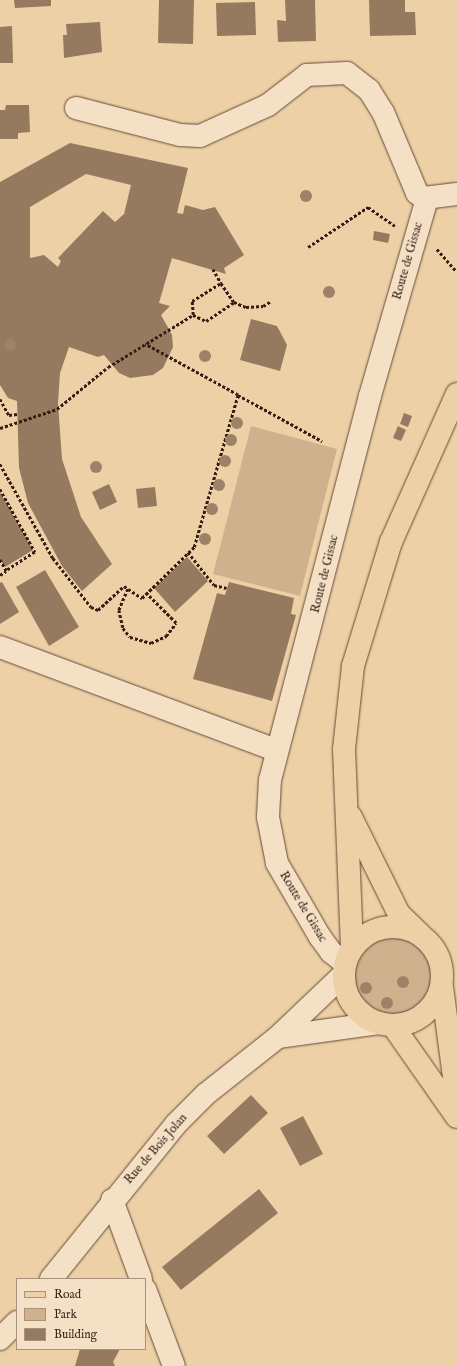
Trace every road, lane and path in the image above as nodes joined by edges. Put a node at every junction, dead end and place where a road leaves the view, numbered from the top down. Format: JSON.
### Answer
{"nodes":[{"id":1,"x":76,"y":108,"type":"dead end"},
{"id":2,"x":457,"y":194,"type":"edge"},
{"id":3,"x":428,"y":198,"type":"junction"},
{"id":4,"x":397,"y":228,"type":"dead end"},
{"id":5,"x":308,"y":247,"type":"dead end"},
{"id":6,"x":434,"y":247,"type":"dead end"},
{"id":7,"x":213,"y":269,"type":"dead end"},
{"id":8,"x":457,"y":272,"type":"edge"},
{"id":9,"x":221,"y":283,"type":"junction"},
{"id":10,"x":271,"y":300,"type":"dead end"},
{"id":11,"x":234,"y":302,"type":"junction"},
{"id":12,"x":193,"y":315,"type":"junction"},
{"id":13,"x":145,"y":344,"type":"junction"},
{"id":14,"x":457,"y":394,"type":"edge"},
{"id":15,"x":238,"y":395,"type":"junction"},
{"id":16,"x":0,"y":399,"type":"edge"},
{"id":17,"x":18,"y":414,"type":"dead end"},
{"id":18,"x":0,"y":428,"type":"edge"},
{"id":19,"x":322,"y":441,"type":"dead end"},
{"id":20,"x":0,"y":464,"type":"edge"},
{"id":21,"x":0,"y":490,"type":"edge"},
{"id":22,"x":188,"y":552,"type":"junction"},
{"id":23,"x":0,"y":560,"type":"edge"},
{"id":24,"x":6,"y":571,"type":"junction"},
{"id":25,"x":0,"y":575,"type":"edge"},
{"id":26,"x":227,"y":588,"type":"dead end"},
{"id":27,"x":128,"y":590,"type":"junction"},
{"id":28,"x":147,"y":594,"type":"junction"},
{"id":29,"x":0,"y":647,"type":"edge"},
{"id":30,"x":276,"y":750,"type":"junction"},
{"id":31,"x":347,"y":810,"type":"junction"},
{"id":32,"x":420,"y":935,"type":"junction"},
{"id":33,"x":346,"y":962,"type":"junction"},
{"id":34,"x":442,"y":987,"type":"junction"},
{"id":35,"x":386,"y":1024,"type":"junction"},
{"id":36,"x":278,"y":1037,"type":"junction"},
{"id":37,"x":457,"y":1099,"type":"edge"},
{"id":38,"x":457,"y":1118,"type":"edge"},
{"id":39,"x":112,"y":1200,"type":"junction"},
{"id":40,"x":52,"y":1278,"type":"edge"},
{"id":41,"x":141,"y":1278,"type":"edge"},
{"id":42,"x":146,"y":1292,"type":"edge"},
{"id":43,"x":16,"y":1323,"type":"edge"},
{"id":44,"x":0,"y":1339,"type":"edge"},
{"id":45,"x":174,"y":1366,"type":"edge"}],
"edges":[{"from":1,"to":3,"type":"street"},
{"from":2,"to":3,"type":"street"},
{"from":3,"to":30,"type":"street","name":"Route de Gissac"},
{"from":4,"to":5,"type":"path"},
{"from":6,"to":8,"type":"path"},
{"from":7,"to":9,"type":"path"},
{"from":9,"to":11,"type":"path"},
{"from":9,"to":12,"type":"path"},
{"from":10,"to":11,"type":"path"},
{"from":11,"to":12,"type":"path"},
{"from":12,"to":13,"type":"path"},
{"from":13,"to":15,"type":"path"},
{"from":13,"to":18,"type":"path"},
{"from":14,"to":31,"type":"main road"},
{"from":15,"to":19,"type":"path"},
{"from":15,"to":22,"type":"path"},
{"from":16,"to":17,"type":"path"},
{"from":20,"to":27,"type":"path"},
{"from":21,"to":24,"type":"path"},
{"from":22,"to":26,"type":"path"},
{"from":22,"to":28,"type":"path"},
{"from":23,"to":24,"type":"path"},
{"from":24,"to":25,"type":"path"},
{"from":27,"to":28,"type":"path"},
{"from":27,"to":28,"type":"path"},
{"from":29,"to":30,"type":"street"},
{"from":30,"to":33,"type":"street","name":"Route de Gissac"},
{"from":31,"to":32,"type":"main road"},
{"from":31,"to":33,"type":"main road"},
{"from":32,"to":33,"type":"main road"},
{"from":32,"to":34,"type":"main road"},
{"from":33,"to":35,"type":"main road"},
{"from":33,"to":36,"type":"street","name":"Rue de Bois Jolan"},
{"from":34,"to":35,"type":"main road"},
{"from":34,"to":37,"type":"main road"},
{"from":35,"to":36,"type":"street"},
{"from":35,"to":38,"type":"main road"},
{"from":36,"to":39,"type":"street","name":"Rue de Bois Jolan"},
{"from":39,"to":40,"type":"street","name":"Rue de Bois Jolan"},
{"from":39,"to":41,"type":"street"},
{"from":42,"to":45,"type":"street"},
{"from":43,"to":44,"type":"street"}]}
